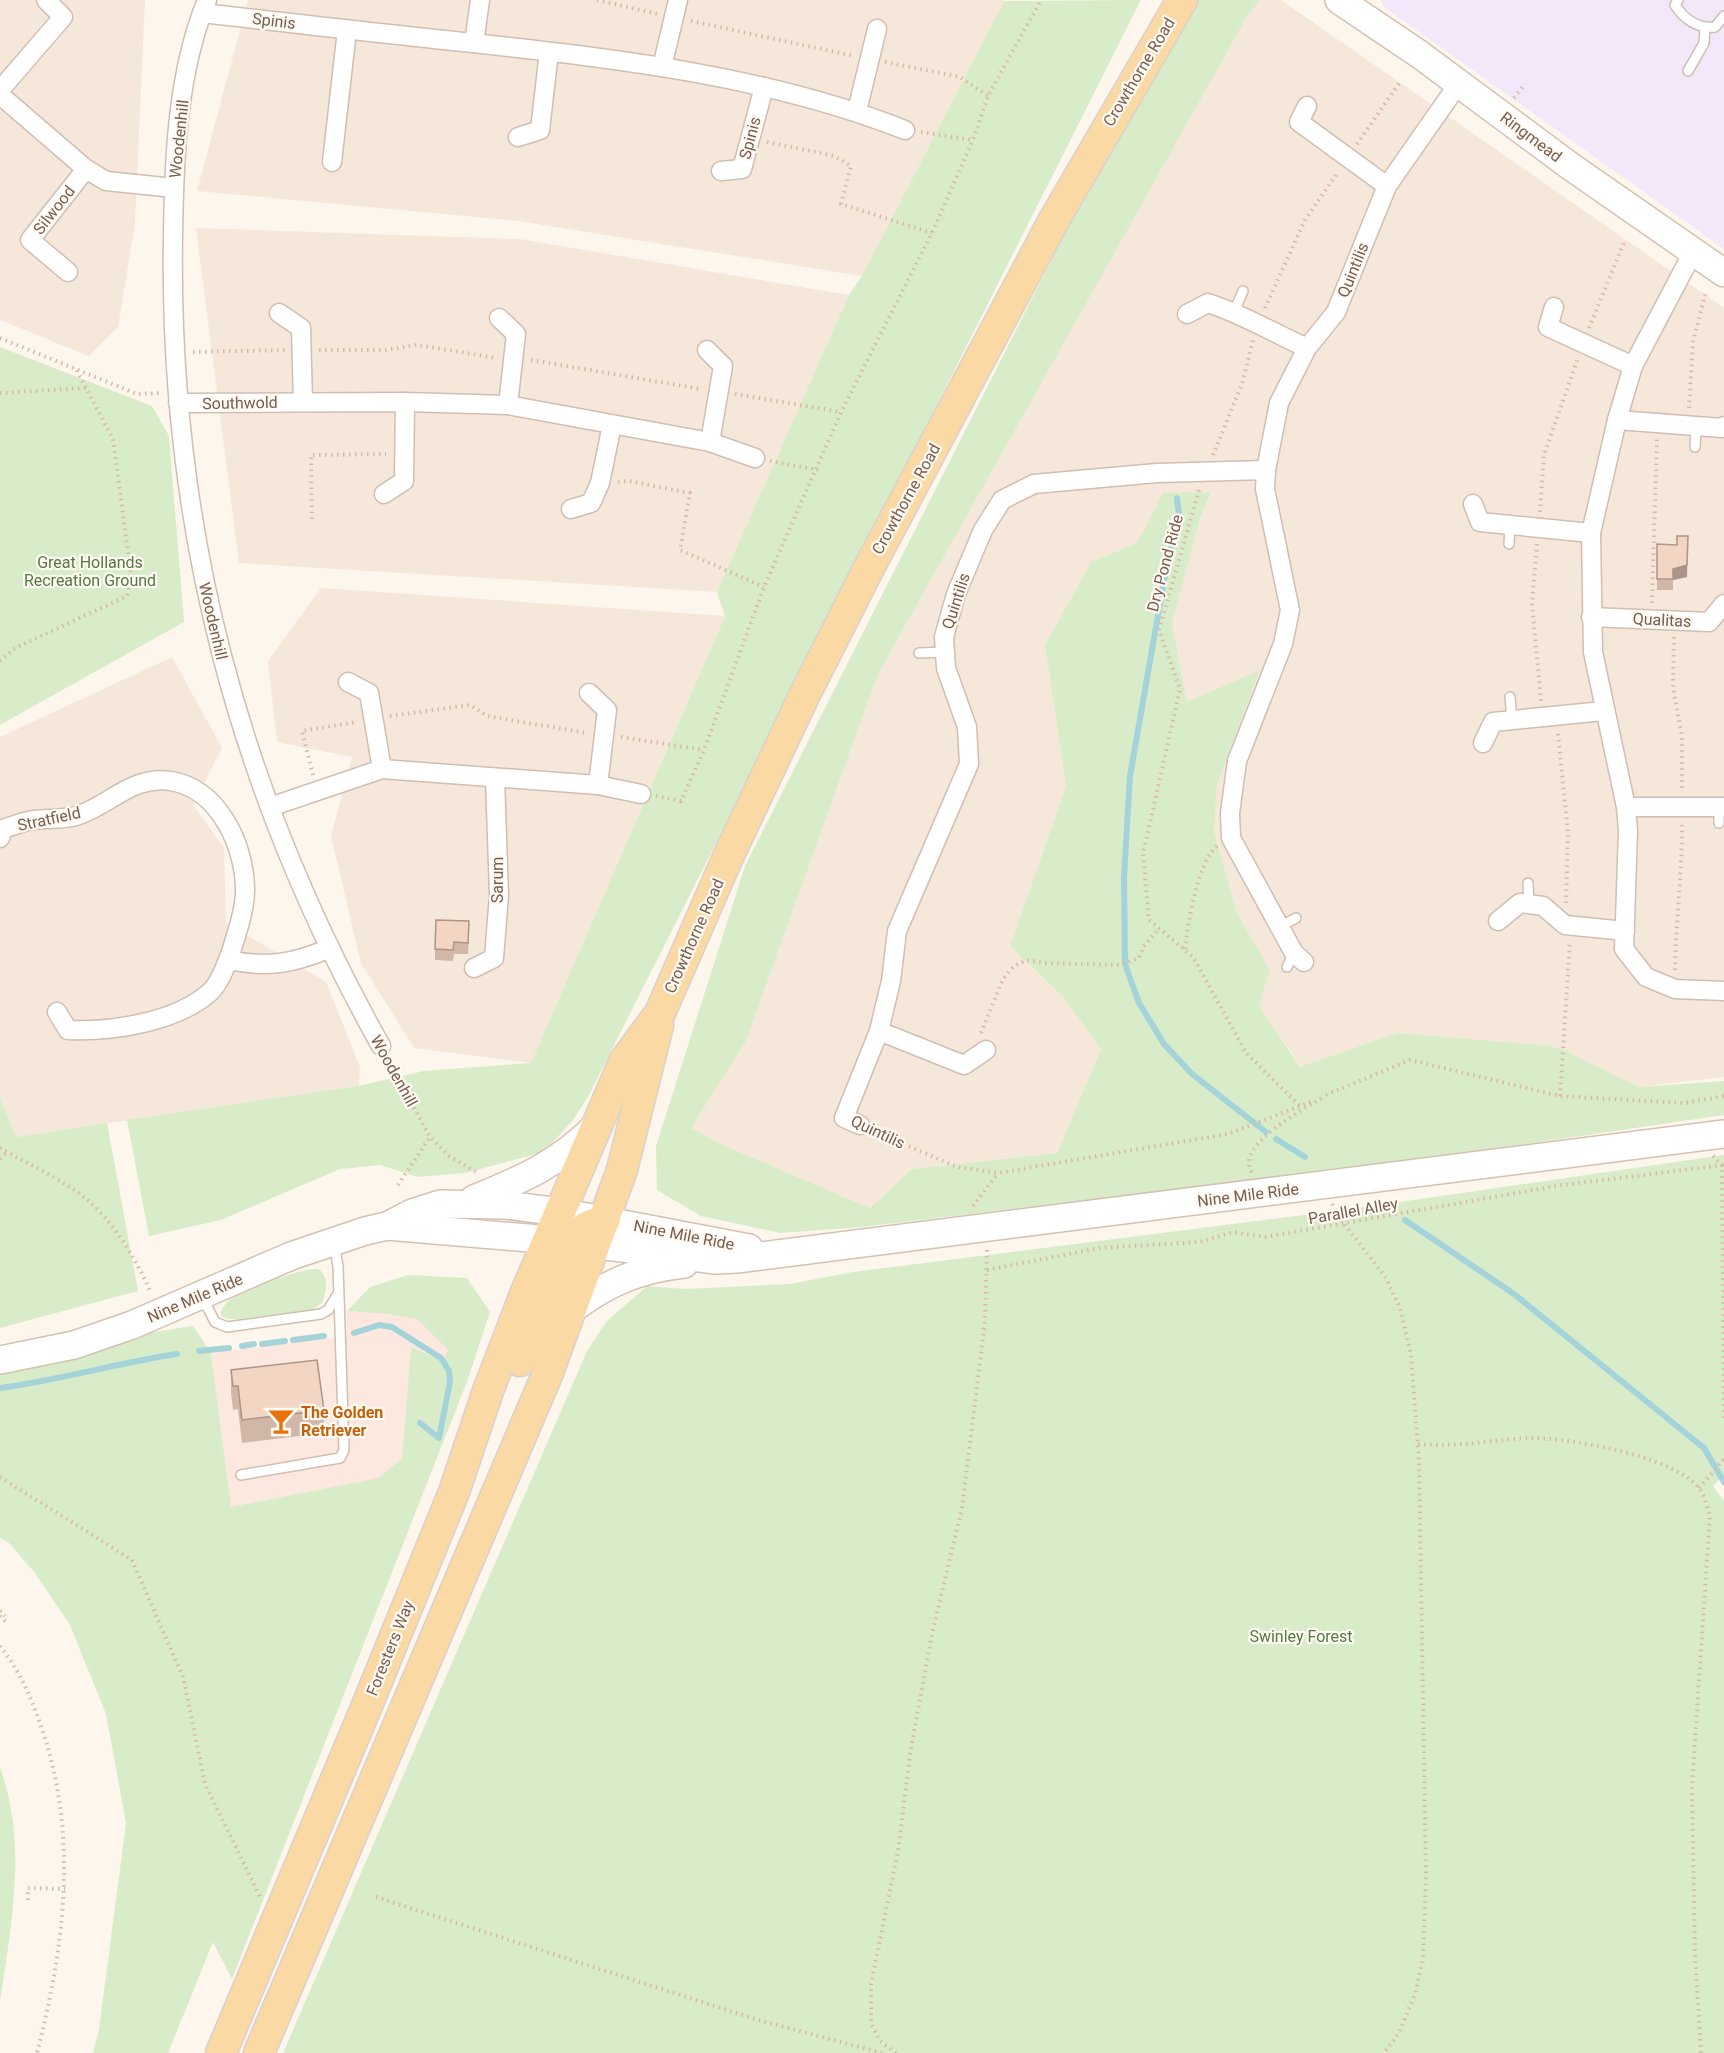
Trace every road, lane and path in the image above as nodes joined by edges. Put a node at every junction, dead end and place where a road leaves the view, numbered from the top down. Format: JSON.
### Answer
{"nodes":[{"id":1,"x":46,"y":0,"type":"edge"},
{"id":2,"x":480,"y":0,"type":"edge"},
{"id":3,"x":597,"y":0,"type":"edge"},
{"id":4,"x":1041,"y":0,"type":"edge"},
{"id":5,"x":1339,"y":0,"type":"edge"},
{"id":6,"x":1678,"y":0,"type":"edge"},
{"id":7,"x":204,"y":6,"type":"edge"},
{"id":8,"x":1175,"y":7,"type":"edge"},
{"id":9,"x":677,"y":9,"type":"edge"},
{"id":10,"x":1724,"y":16,"type":"edge"},
{"id":11,"x":1705,"y":28,"type":"junction"},
{"id":12,"x":877,"y":29,"type":"dead end"},
{"id":13,"x":347,"y":30,"type":"junction"},
{"id":14,"x":474,"y":44,"type":"junction"},
{"id":15,"x":549,"y":51,"type":"junction"},
{"id":16,"x":869,"y":59,"type":"junction"},
{"id":17,"x":662,"y":67,"type":"junction"},
{"id":18,"x":1688,"y":71,"type":"dead end"},
{"id":19,"x":1400,"y":82,"type":"dead end"},
{"id":20,"x":1459,"y":83,"type":"junction"},
{"id":21,"x":764,"y":87,"type":"junction"},
{"id":22,"x":0,"y":90,"type":"edge"},
{"id":23,"x":0,"y":95,"type":"edge"},
{"id":24,"x":988,"y":96,"type":"junction"},
{"id":25,"x":1307,"y":106,"type":"dead end"},
{"id":26,"x":857,"y":111,"type":"junction"},
{"id":27,"x":905,"y":130,"type":"joint"},
{"id":28,"x":518,"y":137,"type":"dead end"},
{"id":29,"x":751,"y":138,"type":"junction"},
{"id":30,"x":973,"y":140,"type":"junction"},
{"id":31,"x":1347,"y":159,"type":"junction"},
{"id":32,"x":332,"y":162,"type":"dead end"},
{"id":33,"x":86,"y":169,"type":"junction"},
{"id":34,"x":721,"y":171,"type":"dead end"},
{"id":35,"x":1387,"y":186,"type":"junction"},
{"id":36,"x":174,"y":189,"type":"junction"},
{"id":37,"x":932,"y":233,"type":"junction"},
{"id":38,"x":1625,"y":240,"type":"dead end"},
{"id":39,"x":1693,"y":252,"type":"junction"},
{"id":40,"x":68,"y":272,"type":"dead end"},
{"id":41,"x":1715,"y":282,"type":"edge"},
{"id":42,"x":1243,"y":291,"type":"dead end"},
{"id":43,"x":1554,"y":307,"type":"dead end"},
{"id":44,"x":1234,"y":312,"type":"junction"},
{"id":45,"x":279,"y":313,"type":"dead end"},
{"id":46,"x":1187,"y":314,"type":"dead end"},
{"id":47,"x":499,"y":318,"type":"dead end"},
{"id":48,"x":1257,"y":326,"type":"junction"},
{"id":49,"x":0,"y":338,"type":"edge"},
{"id":50,"x":1583,"y":344,"type":"junction"},
{"id":51,"x":1307,"y":348,"type":"junction"},
{"id":52,"x":302,"y":350,"type":"junction"},
{"id":53,"x":707,"y":350,"type":"dead end"},
{"id":54,"x":175,"y":352,"type":"junction"},
{"id":55,"x":513,"y":359,"type":"junction"},
{"id":56,"x":1633,"y":366,"type":"junction"},
{"id":57,"x":75,"y":367,"type":"junction"},
{"id":58,"x":87,"y":388,"type":"junction"},
{"id":59,"x":719,"y":392,"type":"junction"},
{"id":60,"x":0,"y":393,"type":"edge"},
{"id":61,"x":177,"y":398,"type":"junction"},
{"id":62,"x":303,"y":402,"type":"junction"},
{"id":63,"x":405,"y":402,"type":"junction"},
{"id":64,"x":508,"y":405,"type":"junction"},
{"id":65,"x":841,"y":412,"type":"junction"},
{"id":66,"x":1617,"y":420,"type":"junction"},
{"id":67,"x":1657,"y":423,"type":"junction"},
{"id":68,"x":612,"y":425,"type":"junction"},
{"id":69,"x":1724,"y":426,"type":"edge"},
{"id":70,"x":1692,"y":427,"type":"junction"},
{"id":71,"x":710,"y":442,"type":"junction"},
{"id":72,"x":1695,"y":447,"type":"dead end"},
{"id":73,"x":405,"y":454,"type":"junction"},
{"id":74,"x":755,"y":458,"type":"joint"},
{"id":75,"x":818,"y":470,"type":"junction"},
{"id":76,"x":1266,"y":470,"type":"junction"},
{"id":77,"x":1205,"y":473,"type":"junction"},
{"id":78,"x":600,"y":483,"type":"junction"},
{"id":79,"x":384,"y":494,"type":"dead end"},
{"id":80,"x":1473,"y":504,"type":"dead end"},
{"id":81,"x":571,"y":509,"type":"dead end"},
{"id":82,"x":312,"y":519,"type":"dead end"},
{"id":83,"x":1510,"y":524,"type":"junction"},
{"id":84,"x":1538,"y":530,"type":"junction"},
{"id":85,"x":1592,"y":533,"type":"junction"},
{"id":86,"x":1509,"y":544,"type":"dead end"},
{"id":87,"x":764,"y":587,"type":"junction"},
{"id":88,"x":1724,"y":604,"type":"edge"},
{"id":89,"x":1591,"y":617,"type":"junction"},
{"id":90,"x":1651,"y":619,"type":"junction"},
{"id":91,"x":944,"y":652,"type":"junction"},
{"id":92,"x":919,"y":653,"type":"dead end"},
{"id":93,"x":0,"y":661,"type":"edge"},
{"id":94,"x":348,"y":682,"type":"dead end"},
{"id":95,"x":589,"y":693,"type":"dead end"},
{"id":96,"x":1510,"y":697,"type":"dead end"},
{"id":97,"x":1604,"y":711,"type":"junction"},
{"id":98,"x":1543,"y":717,"type":"junction"},
{"id":99,"x":374,"y":718,"type":"junction"},
{"id":100,"x":1512,"y":720,"type":"junction"},
{"id":101,"x":605,"y":735,"type":"junction"},
{"id":102,"x":1483,"y":743,"type":"dead end"},
{"id":103,"x":704,"y":750,"type":"junction"},
{"id":104,"x":382,"y":769,"type":"junction"},
{"id":105,"x":495,"y":778,"type":"junction"},
{"id":106,"x":598,"y":785,"type":"junction"},
{"id":107,"x":317,"y":790,"type":"junction"},
{"id":108,"x":641,"y":794,"type":"joint"},
{"id":109,"x":270,"y":807,"type":"junction"},
{"id":110,"x":1626,"y":807,"type":"junction"},
{"id":111,"x":1721,"y":812,"type":"edge"},
{"id":112,"x":0,"y":838,"type":"edge"},
{"id":113,"x":1231,"y":838,"type":"junction"},
{"id":114,"x":1528,"y":883,"type":"dead end"},
{"id":115,"x":1529,"y":904,"type":"junction"},
{"id":116,"x":1498,"y":921,"type":"dead end"},
{"id":117,"x":1568,"y":926,"type":"junction"},
{"id":118,"x":1159,"y":928,"type":"junction"},
{"id":119,"x":1625,"y":931,"type":"junction"},
{"id":120,"x":330,"y":948,"type":"junction"},
{"id":121,"x":1185,"y":950,"type":"junction"},
{"id":122,"x":228,"y":960,"type":"junction"},
{"id":123,"x":1295,"y":961,"type":"dead end"},
{"id":124,"x":474,"y":968,"type":"dead end"},
{"id":125,"x":1724,"y":991,"type":"edge"},
{"id":126,"x":57,"y":1012,"type":"dead end"},
{"id":127,"x":660,"y":1013,"type":"junction"},
{"id":128,"x":879,"y":1031,"type":"junction"},
{"id":129,"x":381,"y":1046,"type":"joint"},
{"id":130,"x":986,"y":1050,"type":"joint"},
{"id":131,"x":1325,"y":1096,"type":"junction"},
{"id":132,"x":1560,"y":1096,"type":"junction"},
{"id":133,"x":1724,"y":1096,"type":"edge"},
{"id":134,"x":1301,"y":1107,"type":"junction"},
{"id":135,"x":597,"y":1125,"type":"junction"},
{"id":136,"x":860,"y":1125,"type":"joint"},
{"id":137,"x":1724,"y":1134,"type":"edge"},
{"id":138,"x":430,"y":1137,"type":"junction"},
{"id":139,"x":0,"y":1148,"type":"edge"},
{"id":140,"x":8,"y":1152,"type":"junction"},
{"id":141,"x":0,"y":1159,"type":"edge"},
{"id":142,"x":1723,"y":1165,"type":"edge"},
{"id":143,"x":998,"y":1173,"type":"junction"},
{"id":144,"x":1254,"y":1175,"type":"dead end"},
{"id":145,"x":480,"y":1179,"type":"dead end"},
{"id":146,"x":398,"y":1185,"type":"dead end"},
{"id":147,"x":1321,"y":1186,"type":"junction"},
{"id":148,"x":461,"y":1204,"type":"junction"},
{"id":149,"x":972,"y":1208,"type":"dead end"},
{"id":150,"x":1345,"y":1225,"type":"junction"},
{"id":151,"x":387,"y":1226,"type":"junction"},
{"id":152,"x":577,"y":1228,"type":"junction"},
{"id":153,"x":1722,"y":1240,"type":"edge"},
{"id":154,"x":334,"y":1241,"type":"junction"},
{"id":155,"x":771,"y":1252,"type":"junction"},
{"id":156,"x":715,"y":1260,"type":"junction"},
{"id":157,"x":338,"y":1291,"type":"junction"},
{"id":158,"x":152,"y":1295,"type":"dead end"},
{"id":159,"x":202,"y":1297,"type":"junction"},
{"id":160,"x":571,"y":1310,"type":"junction"},
{"id":161,"x":312,"y":1316,"type":"junction"},
{"id":162,"x":339,"y":1328,"type":"junction"},
{"id":163,"x":0,"y":1360,"type":"edge"},
{"id":164,"x":1724,"y":1419,"type":"edge"},
{"id":165,"x":1418,"y":1444,"type":"junction"},
{"id":166,"x":1724,"y":1459,"type":"edge"},
{"id":167,"x":242,"y":1476,"type":"dead end"},
{"id":168,"x":0,"y":1477,"type":"edge"},
{"id":169,"x":1700,"y":1488,"type":"junction"},
{"id":170,"x":1,"y":1613,"type":"edge"},
{"id":171,"x":7,"y":1623,"type":"dead end"},
{"id":172,"x":0,"y":1646,"type":"edge"},
{"id":173,"x":65,"y":1889,"type":"junction"},
{"id":174,"x":376,"y":1897,"type":"dead end"},
{"id":175,"x":261,"y":1898,"type":"dead end"},
{"id":176,"x":28,"y":1900,"type":"dead end"},
{"id":177,"x":37,"y":2053,"type":"edge"},
{"id":178,"x":221,"y":2053,"type":"edge"},
{"id":179,"x":259,"y":2053,"type":"edge"},
{"id":180,"x":882,"y":2053,"type":"edge"},
{"id":181,"x":896,"y":2053,"type":"edge"},
{"id":182,"x":1384,"y":2053,"type":"edge"},
{"id":183,"x":1701,"y":2053,"type":"edge"}],
"edges":[{"from":1,"to":22,"type":"street"},
{"from":2,"to":14,"type":"street"},
{"from":3,"to":9,"type":"path"},
{"from":4,"to":24,"type":"path"},
{"from":5,"to":20,"type":"main road","name":"Ringmead"},
{"from":6,"to":11,"type":"lane"},
{"from":7,"to":13,"type":"street","name":"Spinis"},
{"from":7,"to":36,"type":"street","name":"Woodenhill"},
{"from":8,"to":127,"type":"main road","name":"Crowthorne Road"},
{"from":9,"to":16,"type":"path"},
{"from":9,"to":17,"type":"street"},
{"from":10,"to":11,"type":"lane"},
{"from":11,"to":18,"type":"lane"},
{"from":12,"to":16,"type":"street"},
{"from":13,"to":14,"type":"street","name":"Spinis"},
{"from":13,"to":32,"type":"street"},
{"from":14,"to":15,"type":"street","name":"Spinis"},
{"from":15,"to":17,"type":"street","name":"Spinis"},
{"from":15,"to":28,"type":"street"},
{"from":16,"to":24,"type":"path"},
{"from":16,"to":26,"type":"street"},
{"from":17,"to":21,"type":"street","name":"Spinis"},
{"from":19,"to":31,"type":"path","name":"Dry Pond Ride"},
{"from":20,"to":35,"type":"street","name":"Quintilis"},
{"from":20,"to":39,"type":"main road","name":"Ringmead"},
{"from":21,"to":26,"type":"street","name":"Spinis"},
{"from":21,"to":29,"type":"street","name":"Spinis"},
{"from":23,"to":33,"type":"street","name":"Silwood"},
{"from":24,"to":30,"type":"path"},
{"from":25,"to":31,"type":"street"},
{"from":26,"to":27,"type":"street","name":"Spinis"},
{"from":27,"to":30,"type":"path"},
{"from":29,"to":34,"type":"street","name":"Spinis"},
{"from":29,"to":37,"type":"path"},
{"from":30,"to":37,"type":"path"},
{"from":31,"to":35,"type":"street"},
{"from":31,"to":48,"type":"path","name":"Dry Pond Ride"},
{"from":33,"to":36,"type":"street","name":"Silwood"},
{"from":33,"to":40,"type":"street","name":"Silwood"},
{"from":35,"to":51,"type":"street","name":"Quintilis"},
{"from":36,"to":54,"type":"street","name":"Woodenhill"},
{"from":37,"to":65,"type":"path"},
{"from":38,"to":50,"type":"path"},
{"from":39,"to":41,"type":"main road","name":"Ringmead"},
{"from":39,"to":56,"type":"street"},
{"from":41,"to":70,"type":"path"},
{"from":42,"to":44,"type":"lane"},
{"from":43,"to":50,"type":"street"},
{"from":44,"to":46,"type":"street"},
{"from":44,"to":48,"type":"street"},
{"from":45,"to":52,"type":"street"},
{"from":47,"to":55,"type":"street"},
{"from":48,"to":51,"type":"street"},
{"from":48,"to":77,"type":"path","name":"Dry Pond Ride"},
{"from":49,"to":57,"type":"path"},
{"from":50,"to":56,"type":"street"},
{"from":50,"to":84,"type":"path"},
{"from":51,"to":76,"type":"street","name":"Quintilis"},
{"from":52,"to":54,"type":"path"},
{"from":52,"to":55,"type":"path"},
{"from":52,"to":62,"type":"street"},
{"from":53,"to":59,"type":"street"},
{"from":54,"to":61,"type":"street","name":"Woodenhill"},
{"from":55,"to":59,"type":"path"},
{"from":55,"to":64,"type":"street"},
{"from":56,"to":66,"type":"street"},
{"from":57,"to":58,"type":"path"},
{"from":57,"to":61,"type":"path"},
{"from":58,"to":60,"type":"path"},
{"from":58,"to":93,"type":"path"},
{"from":59,"to":65,"type":"path"},
{"from":59,"to":71,"type":"street"},
{"from":61,"to":62,"type":"street","name":"Southwold"},
{"from":61,"to":109,"type":"street","name":"Woodenhill"},
{"from":62,"to":63,"type":"street","name":"Southwold"},
{"from":63,"to":64,"type":"street","name":"Southwold"},
{"from":63,"to":73,"type":"street"},
{"from":64,"to":68,"type":"street","name":"Southwold"},
{"from":65,"to":75,"type":"path"},
{"from":66,"to":67,"type":"street"},
{"from":66,"to":85,"type":"street"},
{"from":67,"to":70,"type":"street"},
{"from":67,"to":90,"type":"path"},
{"from":68,"to":71,"type":"street","name":"Southwold"},
{"from":68,"to":78,"type":"street"},
{"from":69,"to":70,"type":"street"},
{"from":70,"to":72,"type":"lane"},
{"from":71,"to":74,"type":"street","name":"Southwold"},
{"from":73,"to":79,"type":"street"},
{"from":73,"to":82,"type":"path"},
{"from":74,"to":75,"type":"path"},
{"from":75,"to":87,"type":"path"},
{"from":76,"to":77,"type":"street","name":"Quintilis"},
{"from":76,"to":113,"type":"street","name":"Quintilis"},
{"from":77,"to":91,"type":"street","name":"Quintilis"},
{"from":77,"to":118,"type":"path","name":"Dry Pond Ride"},
{"from":78,"to":81,"type":"street"},
{"from":78,"to":87,"type":"path"},
{"from":80,"to":83,"type":"street"},
{"from":83,"to":84,"type":"street"},
{"from":83,"to":86,"type":"lane"},
{"from":84,"to":85,"type":"street"},
{"from":84,"to":98,"type":"path"},
{"from":85,"to":89,"type":"street"},
{"from":87,"to":103,"type":"path"},
{"from":88,"to":90,"type":"street","name":"Qualitas"},
{"from":89,"to":90,"type":"street","name":"Qualitas"},
{"from":89,"to":97,"type":"street"},
{"from":91,"to":92,"type":"lane"},
{"from":91,"to":128,"type":"street","name":"Quintilis"},
{"from":94,"to":99,"type":"street"},
{"from":95,"to":101,"type":"street"},
{"from":96,"to":100,"type":"lane"},
{"from":97,"to":98,"type":"street"},
{"from":97,"to":110,"type":"street"},
{"from":98,"to":100,"type":"street"},
{"from":98,"to":117,"type":"path"},
{"from":99,"to":101,"type":"path"},
{"from":99,"to":104,"type":"street"},
{"from":99,"to":107,"type":"path"},
{"from":100,"to":102,"type":"street"},
{"from":101,"to":103,"type":"path"},
{"from":101,"to":106,"type":"street"},
{"from":103,"to":108,"type":"path"},
{"from":104,"to":105,"type":"street"},
{"from":104,"to":107,"type":"street"},
{"from":105,"to":106,"type":"street"},
{"from":105,"to":124,"type":"street","name":"Sarum"},
{"from":106,"to":108,"type":"street"},
{"from":107,"to":109,"type":"street"},
{"from":109,"to":120,"type":"street","name":"Woodenhill"},
{"from":110,"to":111,"type":"street"},
{"from":110,"to":119,"type":"street"},
{"from":112,"to":122,"type":"street","name":"Stratfield"},
{"from":113,"to":121,"type":"path"},
{"from":113,"to":123,"type":"street","name":"Quintilis"},
{"from":114,"to":115,"type":"lane"},
{"from":115,"to":116,"type":"street"},
{"from":115,"to":117,"type":"street"},
{"from":117,"to":119,"type":"street"},
{"from":117,"to":132,"type":"path"},
{"from":118,"to":121,"type":"path","name":"Dry Pond Ride"},
{"from":118,"to":130,"type":"path"},
{"from":119,"to":125,"type":"street"},
{"from":120,"to":122,"type":"street"},
{"from":120,"to":129,"type":"street","name":"Woodenhill"},
{"from":121,"to":134,"type":"path","name":"Dry Pond Ride"},
{"from":122,"to":126,"type":"street","name":"Stratfield"},
{"from":127,"to":135,"type":"main road","name":"Crowthorne Road"},
{"from":127,"to":152,"type":"main road","name":"Crowthorne Road"},
{"from":128,"to":130,"type":"street"},
{"from":128,"to":136,"type":"street","name":"Quintilis"},
{"from":129,"to":138,"type":"path","name":"Woodenhill"},
{"from":131,"to":132,"type":"path"},
{"from":131,"to":134,"type":"path","name":"Quintilis"},
{"from":131,"to":144,"type":"path"},
{"from":132,"to":133,"type":"path"},
{"from":134,"to":143,"type":"path","name":"Quintilis"},
{"from":135,"to":148,"type":"main road"},
{"from":135,"to":152,"type":"main road","name":"Crowthorne Road"},
{"from":136,"to":143,"type":"path","name":"Quintilis"},
{"from":137,"to":147,"type":"main road","name":"Nine Mile Ride"},
{"from":138,"to":145,"type":"path","name":"Woodenhill"},
{"from":138,"to":146,"type":"path"},
{"from":139,"to":140,"type":"path"},
{"from":140,"to":141,"type":"path"},
{"from":140,"to":158,"type":"path"},
{"from":142,"to":150,"type":"path","name":"Parallel Alley"},
{"from":142,"to":153,"type":"path"},
{"from":143,"to":149,"type":"path"},
{"from":147,"to":150,"type":"path"},
{"from":147,"to":155,"type":"main road","name":"Nine Mile Ride"},
{"from":148,"to":151,"type":"main road","name":"Nine Mile Ride"},
{"from":148,"to":152,"type":"main road","name":"Nine Mile Ride"},
{"from":150,"to":165,"type":"path"},
{"from":150,"to":181,"type":"path","name":"Parallel Alley"},
{"from":151,"to":152,"type":"main road","name":"Nine Mile Ride"},
{"from":151,"to":154,"type":"main road","name":"Nine Mile Ride"},
{"from":152,"to":155,"type":"main road","name":"Nine Mile Ride"},
{"from":152,"to":156,"type":"main road","name":"Nine Mile Ride"},
{"from":152,"to":160,"type":"main road"},
{"from":152,"to":178,"type":"main road","name":"Foresters Way"},
{"from":153,"to":164,"type":"path"},
{"from":154,"to":157,"type":"lane"},
{"from":154,"to":159,"type":"main road","name":"Nine Mile Ride"},
{"from":155,"to":156,"type":"main road","name":"Nine Mile Ride"},
{"from":156,"to":160,"type":"main road"},
{"from":157,"to":161,"type":"lane"},
{"from":157,"to":162,"type":"lane"},
{"from":159,"to":161,"type":"lane"},
{"from":159,"to":163,"type":"main road","name":"Nine Mile Ride"},
{"from":160,"to":179,"type":"main road"},
{"from":161,"to":162,"type":"lane"},
{"from":162,"to":167,"type":"lane"},
{"from":165,"to":169,"type":"path"},
{"from":165,"to":182,"type":"path"},
{"from":166,"to":169,"type":"path"},
{"from":168,"to":175,"type":"path"},
{"from":169,"to":183,"type":"path"},
{"from":170,"to":171,"type":"path"},
{"from":172,"to":173,"type":"path"},
{"from":173,"to":176,"type":"path"},
{"from":173,"to":177,"type":"path"},
{"from":174,"to":180,"type":"path"}]}
